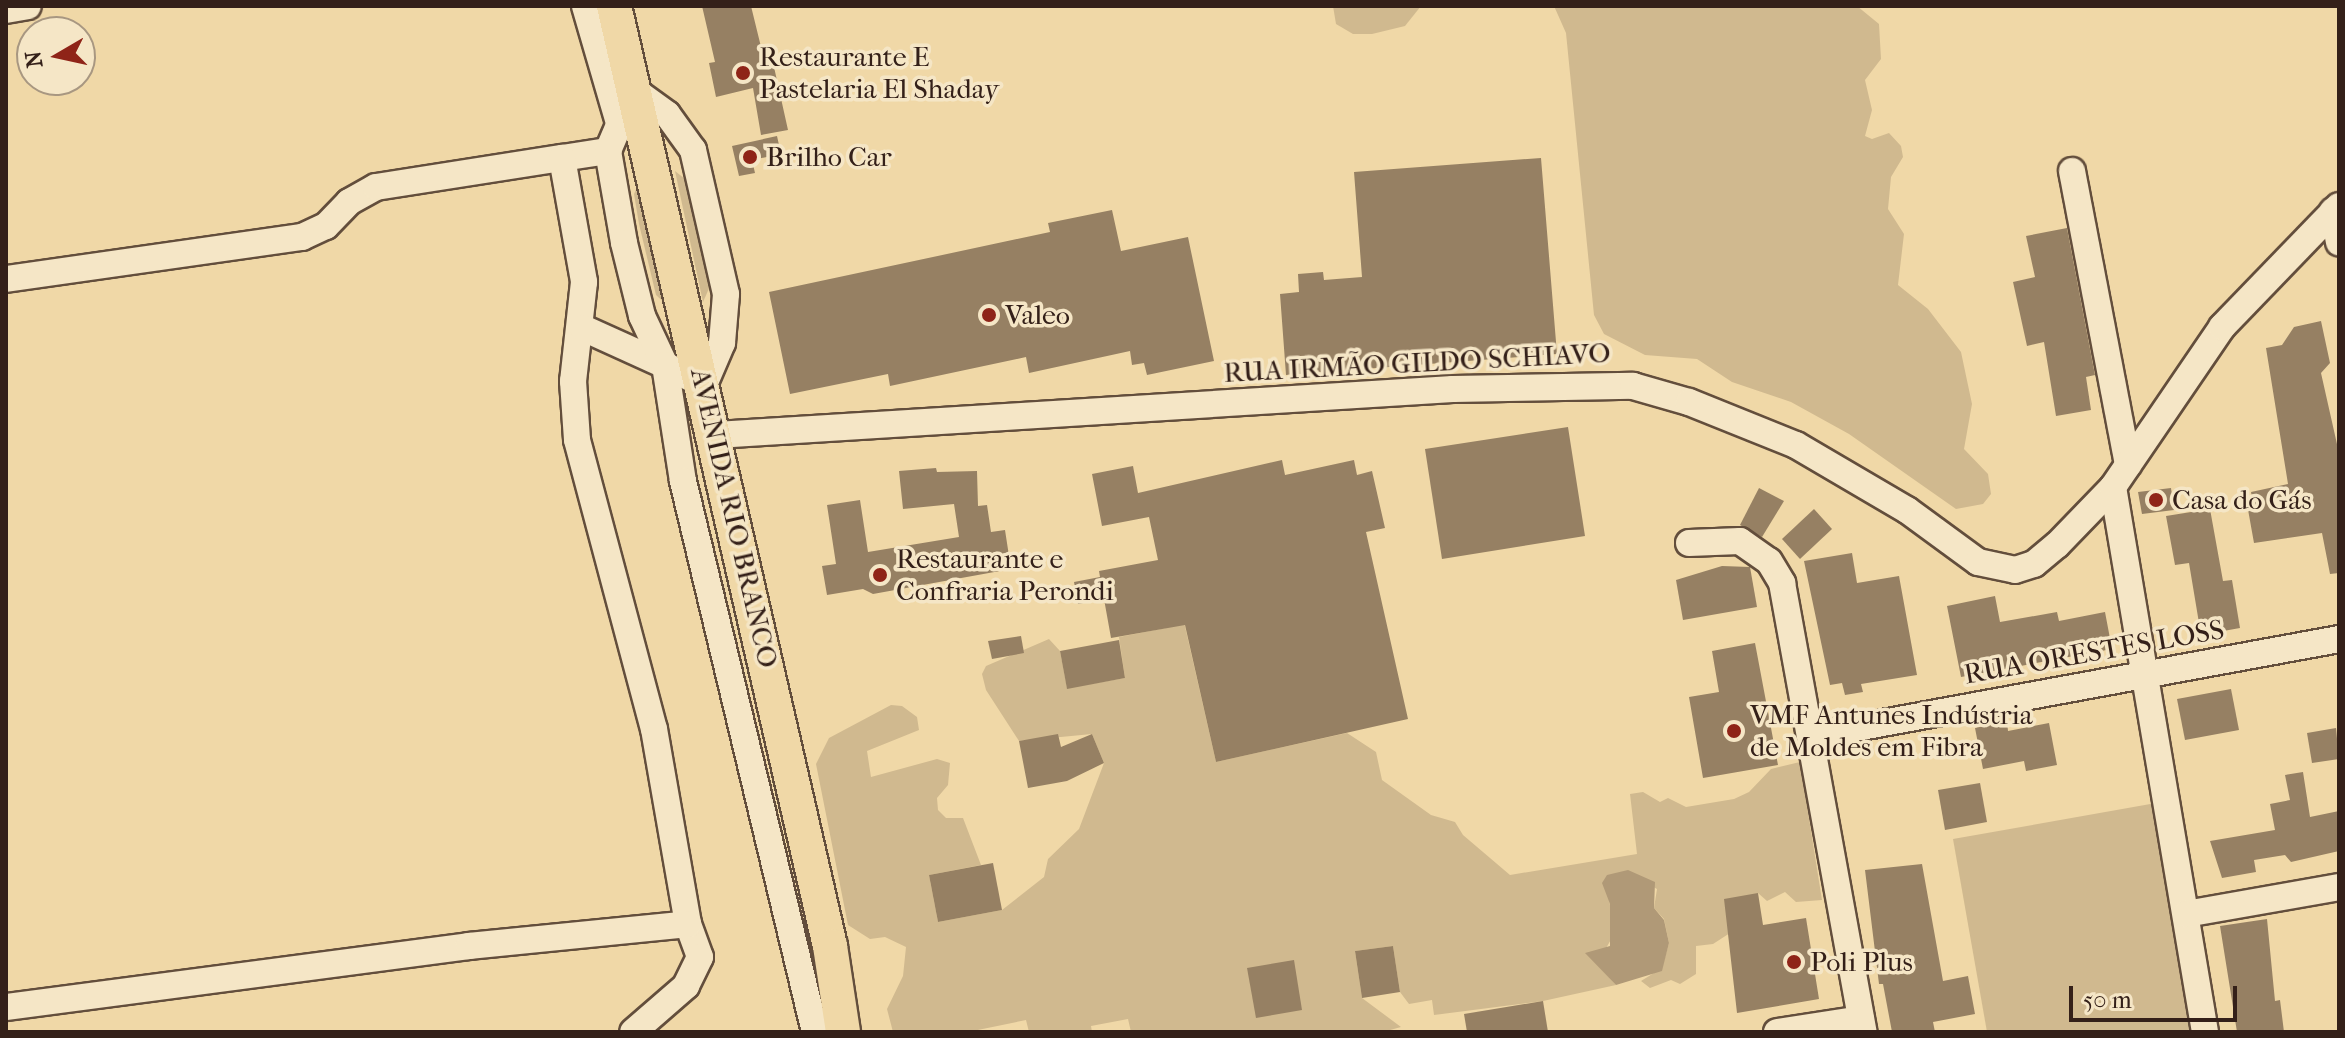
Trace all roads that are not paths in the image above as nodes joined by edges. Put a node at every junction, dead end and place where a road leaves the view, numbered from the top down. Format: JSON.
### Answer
{"nodes":[{"id":1,"x":28,"y":6,"type":"edge"},
{"id":2,"x":585,"y":6,"type":"edge"},
{"id":3,"x":614,"y":6,"type":"edge"},
{"id":4,"x":6,"y":10,"type":"edge"},
{"id":5,"x":634,"y":90,"type":"junction"},
{"id":6,"x":619,"y":123,"type":"junction"},
{"id":7,"x":608,"y":151,"type":"junction"},
{"id":8,"x":562,"y":158,"type":"junction"},
{"id":9,"x":2072,"y":171,"type":"dead end"},
{"id":10,"x":2336,"y":208,"type":"edge"},
{"id":11,"x":2339,"y":242,"type":"edge"},
{"id":12,"x":6,"y":279,"type":"edge"},
{"id":13,"x":583,"y":328,"type":"junction"},
{"id":14,"x":665,"y":365,"type":"junction"},
{"id":15,"x":704,"y":385,"type":"junction"},
{"id":16,"x":716,"y":435,"type":"junction"},
{"id":17,"x":2128,"y":465,"type":"junction"},
{"id":18,"x":2113,"y":487,"type":"junction"},
{"id":19,"x":1689,"y":543,"type":"dead end"},
{"id":20,"x":2339,"y":639,"type":"edge"},
{"id":21,"x":2145,"y":675,"type":"junction"},
{"id":22,"x":1812,"y":736,"type":"junction"},
{"id":23,"x":2339,"y":887,"type":"edge"},
{"id":24,"x":2186,"y":914,"type":"junction"},
{"id":25,"x":688,"y":924,"type":"junction"},
{"id":26,"x":830,"y":946,"type":"junction"},
{"id":27,"x":6,"y":1007,"type":"edge"},
{"id":28,"x":1862,"y":1026,"type":"edge"},
{"id":29,"x":633,"y":1032,"type":"edge"},
{"id":30,"x":818,"y":1032,"type":"edge"},
{"id":31,"x":843,"y":1032,"type":"edge"},
{"id":32,"x":868,"y":1032,"type":"edge"},
{"id":33,"x":1777,"y":1032,"type":"edge"},
{"id":34,"x":2205,"y":1032,"type":"edge"}],
"edges":[{"from":1,"to":4,"type":"street"},
{"from":2,"to":6,"type":"street"},
{"from":3,"to":5,"type":"main road","name":"AVENIDA RIO BRANCO"},
{"from":5,"to":6,"type":"street"},
{"from":5,"to":15,"type":"main road","name":"AVENIDA RIO BRANCO"},
{"from":5,"to":15,"type":"street"},
{"from":6,"to":7,"type":"street"},
{"from":7,"to":8,"type":"street"},
{"from":7,"to":14,"type":"street"},
{"from":8,"to":12,"type":"street"},
{"from":8,"to":13,"type":"street"},
{"from":9,"to":17,"type":"street"},
{"from":10,"to":11,"type":"street"},
{"from":10,"to":17,"type":"street","name":"RUA IRMÃO GILDO SCHIAVO"},
{"from":13,"to":14,"type":"street"},
{"from":13,"to":25,"type":"street"},
{"from":14,"to":15,"type":"street"},
{"from":14,"to":30,"type":"street"},
{"from":15,"to":16,"type":"main road","name":"AVENIDA RIO BRANCO"},
{"from":16,"to":18,"type":"street","name":"RUA IRMÃO GILDO SCHIAVO"},
{"from":16,"to":26,"type":"main road","name":"AVENIDA RIO BRANCO"},
{"from":17,"to":18,"type":"street","name":"RUA IRMÃO GILDO SCHIAVO"},
{"from":18,"to":21,"type":"street"},
{"from":19,"to":22,"type":"street"},
{"from":20,"to":21,"type":"street","name":"RUA ORESTES LOSS"},
{"from":21,"to":22,"type":"street","name":"RUA ORESTES LOSS"},
{"from":21,"to":24,"type":"street"},
{"from":22,"to":28,"type":"street"},
{"from":23,"to":24,"type":"street"},
{"from":24,"to":34,"type":"street"},
{"from":25,"to":27,"type":"street"},
{"from":25,"to":29,"type":"street"},
{"from":26,"to":30,"type":"main road"},
{"from":26,"to":31,"type":"main road","name":"AVENIDA RIO BRANCO"},
{"from":26,"to":32,"type":"main road"},
{"from":28,"to":33,"type":"street"}]}
